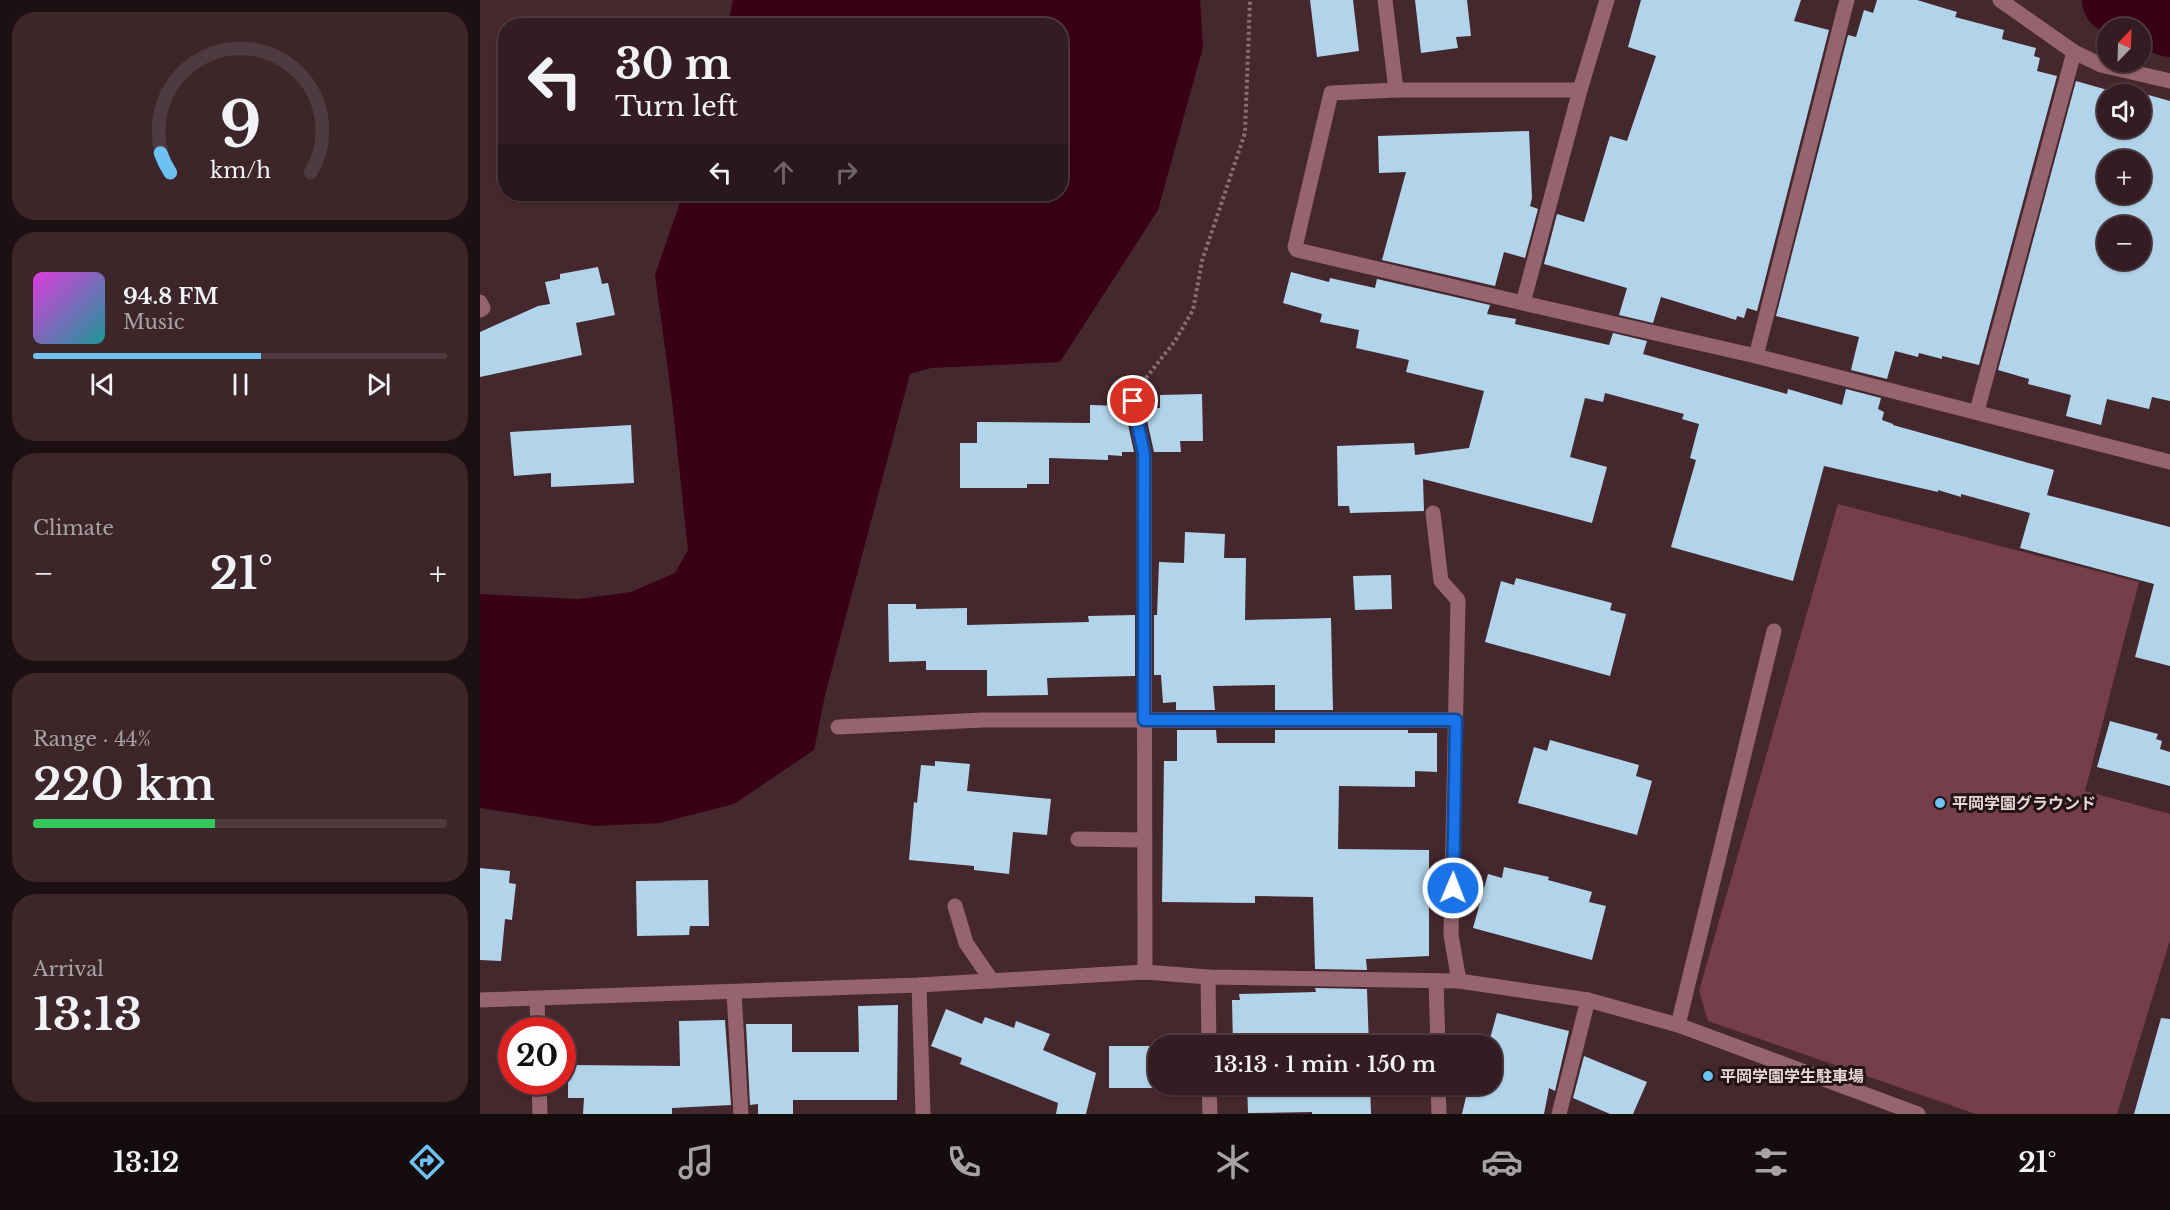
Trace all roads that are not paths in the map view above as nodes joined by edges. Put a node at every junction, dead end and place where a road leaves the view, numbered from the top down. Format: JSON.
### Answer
{"nodes":[{"id":1,"x":1385,"y":0,"type":"edge"},
{"id":2,"x":1607,"y":0,"type":"edge"},
{"id":3,"x":1847,"y":0,"type":"edge"},
{"id":4,"x":2000,"y":0,"type":"edge"},
{"id":5,"x":2074,"y":52,"type":"junction"},
{"id":6,"x":2170,"y":81,"type":"edge"},
{"id":7,"x":1396,"y":90,"type":"junction"},
{"id":8,"x":1580,"y":90,"type":"junction"},
{"id":9,"x":1523,"y":303,"type":"junction"},
{"id":10,"x":1756,"y":356,"type":"junction"},
{"id":11,"x":1133,"y":401,"type":"road end"},
{"id":12,"x":1977,"y":411,"type":"junction"},
{"id":13,"x":2170,"y":462,"type":"edge"},
{"id":14,"x":1433,"y":513,"type":"dead end"},
{"id":15,"x":1774,"y":631,"type":"dead end"},
{"id":16,"x":1144,"y":720,"type":"junction"},
{"id":17,"x":1456,"y":720,"type":"junction"},
{"id":18,"x":838,"y":727,"type":"dead end"},
{"id":19,"x":1078,"y":839,"type":"dead end"},
{"id":20,"x":1144,"y":840,"type":"junction"},
{"id":21,"x":955,"y":906,"type":"dead end"},
{"id":22,"x":1145,"y":972,"type":"junction"},
{"id":23,"x":1208,"y":977,"type":"junction"},
{"id":24,"x":992,"y":981,"type":"junction"},
{"id":25,"x":1437,"y":981,"type":"junction"},
{"id":26,"x":1459,"y":981,"type":"junction"},
{"id":27,"x":919,"y":985,"type":"junction"},
{"id":28,"x":734,"y":992,"type":"junction"},
{"id":29,"x":537,"y":999,"type":"junction"},
{"id":30,"x":480,"y":1000,"type":"edge"},
{"id":31,"x":1588,"y":1000,"type":"junction"},
{"id":32,"x":538,"y":1017,"type":"edge"},
{"id":33,"x":1678,"y":1025,"type":"junction"},
{"id":34,"x":1209,"y":1035,"type":"edge"},
{"id":35,"x":1438,"y":1035,"type":"edge"},
{"id":36,"x":539,"y":1095,"type":"edge"},
{"id":37,"x":1209,"y":1095,"type":"edge"},
{"id":38,"x":1438,"y":1095,"type":"edge"},
{"id":39,"x":540,"y":1114,"type":"edge"},
{"id":40,"x":741,"y":1114,"type":"edge"},
{"id":41,"x":923,"y":1114,"type":"edge"},
{"id":42,"x":1210,"y":1114,"type":"edge"},
{"id":43,"x":1439,"y":1114,"type":"edge"},
{"id":44,"x":1558,"y":1114,"type":"edge"},
{"id":45,"x":1918,"y":1114,"type":"edge"}],
"edges":[{"from":1,"to":7,"type":"street"},
{"from":2,"to":8,"type":"street"},
{"from":3,"to":10,"type":"street"},
{"from":4,"to":5,"type":"street"},
{"from":5,"to":6,"type":"street"},
{"from":5,"to":12,"type":"street"},
{"from":7,"to":8,"type":"street"},
{"from":7,"to":9,"type":"street"},
{"from":8,"to":9,"type":"street"},
{"from":9,"to":10,"type":"street"},
{"from":10,"to":12,"type":"street"},
{"from":11,"to":16,"type":"street"},
{"from":12,"to":13,"type":"street"},
{"from":14,"to":17,"type":"street"},
{"from":15,"to":33,"type":"street"},
{"from":16,"to":17,"type":"street"},
{"from":16,"to":18,"type":"street"},
{"from":16,"to":20,"type":"street"},
{"from":17,"to":26,"type":"street"},
{"from":19,"to":20,"type":"street"},
{"from":20,"to":22,"type":"street"},
{"from":21,"to":24,"type":"street"},
{"from":22,"to":23,"type":"street"},
{"from":22,"to":24,"type":"street"},
{"from":23,"to":25,"type":"street"},
{"from":23,"to":34,"type":"street"},
{"from":24,"to":27,"type":"street"},
{"from":25,"to":26,"type":"street"},
{"from":25,"to":35,"type":"street"},
{"from":26,"to":31,"type":"street"},
{"from":27,"to":28,"type":"street"},
{"from":27,"to":41,"type":"street"},
{"from":28,"to":29,"type":"street"},
{"from":28,"to":40,"type":"street"},
{"from":29,"to":30,"type":"street"},
{"from":29,"to":32,"type":"street"},
{"from":31,"to":33,"type":"street"},
{"from":31,"to":44,"type":"street"},
{"from":33,"to":45,"type":"street"},
{"from":36,"to":39,"type":"street"},
{"from":37,"to":42,"type":"street"},
{"from":38,"to":43,"type":"street"}]}
